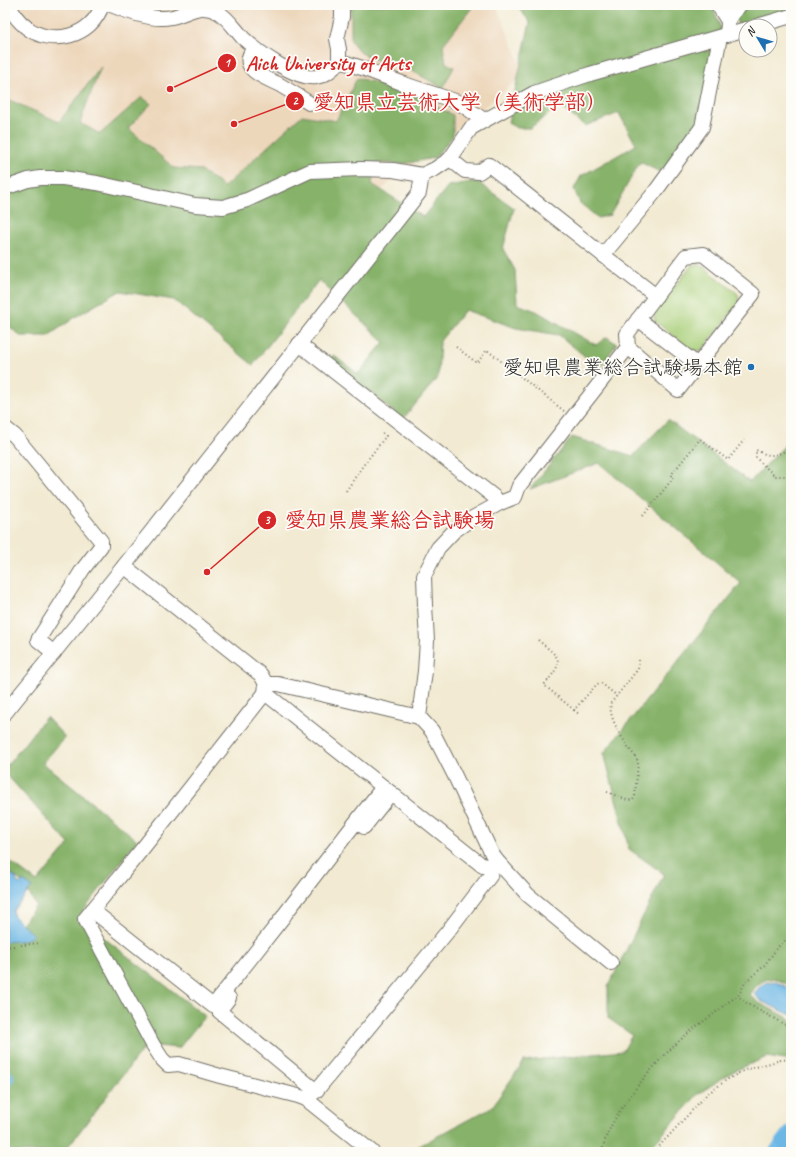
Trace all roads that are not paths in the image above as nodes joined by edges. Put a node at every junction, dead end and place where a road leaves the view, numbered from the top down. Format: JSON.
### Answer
{"nodes":[{"id":1,"x":10,"y":5,"type":"edge"},
{"id":2,"x":102,"y":5,"type":"edge"},
{"id":3,"x":111,"y":5,"type":"edge"},
{"id":4,"x":342,"y":5,"type":"edge"},
{"id":5,"x":718,"y":5,"type":"edge"},
{"id":6,"x":740,"y":5,"type":"edge"},
{"id":7,"x":791,"y":16,"type":"edge"},
{"id":8,"x":778,"y":20,"type":"edge"},
{"id":9,"x":738,"y":30,"type":"edge"},
{"id":10,"x":725,"y":31,"type":"junction"},
{"id":11,"x":254,"y":48,"type":"junction"},
{"id":12,"x":339,"y":62,"type":"junction"},
{"id":13,"x":309,"y":103,"type":"dead end"},
{"id":14,"x":484,"y":120,"type":"junction"},
{"id":15,"x":450,"y":160,"type":"junction"},
{"id":16,"x":422,"y":174,"type":"junction"},
{"id":17,"x":5,"y":188,"type":"edge"},
{"id":18,"x":603,"y":255,"type":"junction"},
{"id":19,"x":656,"y":296,"type":"junction"},
{"id":20,"x":638,"y":319,"type":"junction"},
{"id":21,"x":299,"y":344,"type":"junction"},
{"id":22,"x":628,"y":347,"type":"junction"},
{"id":23,"x":698,"y":365,"type":"junction"},
{"id":24,"x":5,"y":428,"type":"edge"},
{"id":25,"x":500,"y":503,"type":"junction"},
{"id":26,"x":124,"y":566,"type":"junction"},
{"id":27,"x":54,"y":653,"type":"junction"},
{"id":28,"x":265,"y":688,"type":"junction"},
{"id":29,"x":5,"y":713,"type":"edge"},
{"id":30,"x":419,"y":717,"type":"junction"},
{"id":31,"x":387,"y":790,"type":"junction"},
{"id":32,"x":494,"y":863,"type":"junction"},
{"id":33,"x":92,"y":910,"type":"junction"},
{"id":34,"x":611,"y":963,"type":"dead end"},
{"id":35,"x":311,"y":1095,"type":"junction"},
{"id":36,"x":372,"y":1152,"type":"edge"}],
"edges":[{"from":1,"to":2,"type":"street"},
{"from":3,"to":11,"type":"street"},
{"from":4,"to":12,"type":"street"},
{"from":5,"to":10,"type":"street"},
{"from":6,"to":10,"type":"street"},
{"from":7,"to":8,"type":"street"},
{"from":9,"to":10,"type":"street"},
{"from":10,"to":14,"type":"street"},
{"from":10,"to":18,"type":"street"},
{"from":11,"to":12,"type":"street"},
{"from":11,"to":13,"type":"street"},
{"from":12,"to":14,"type":"street"},
{"from":14,"to":15,"type":"street"},
{"from":15,"to":16,"type":"street"},
{"from":15,"to":18,"type":"street"},
{"from":16,"to":17,"type":"street"},
{"from":16,"to":21,"type":"street"},
{"from":18,"to":19,"type":"street"},
{"from":19,"to":20,"type":"street"},
{"from":19,"to":23,"type":"street"},
{"from":20,"to":22,"type":"street"},
{"from":20,"to":23,"type":"street"},
{"from":21,"to":25,"type":"street"},
{"from":21,"to":26,"type":"street"},
{"from":22,"to":23,"type":"street"},
{"from":22,"to":25,"type":"street"},
{"from":24,"to":27,"type":"street"},
{"from":25,"to":30,"type":"street"},
{"from":26,"to":27,"type":"street"},
{"from":26,"to":28,"type":"street"},
{"from":27,"to":29,"type":"street"},
{"from":28,"to":30,"type":"street"},
{"from":28,"to":31,"type":"street"},
{"from":28,"to":33,"type":"street"},
{"from":30,"to":32,"type":"street"},
{"from":31,"to":32,"type":"street"},
{"from":31,"to":33,"type":"street"},
{"from":31,"to":35,"type":"street"},
{"from":32,"to":34,"type":"street"},
{"from":32,"to":35,"type":"street"},
{"from":33,"to":35,"type":"street"},
{"from":35,"to":36,"type":"street"}]}
